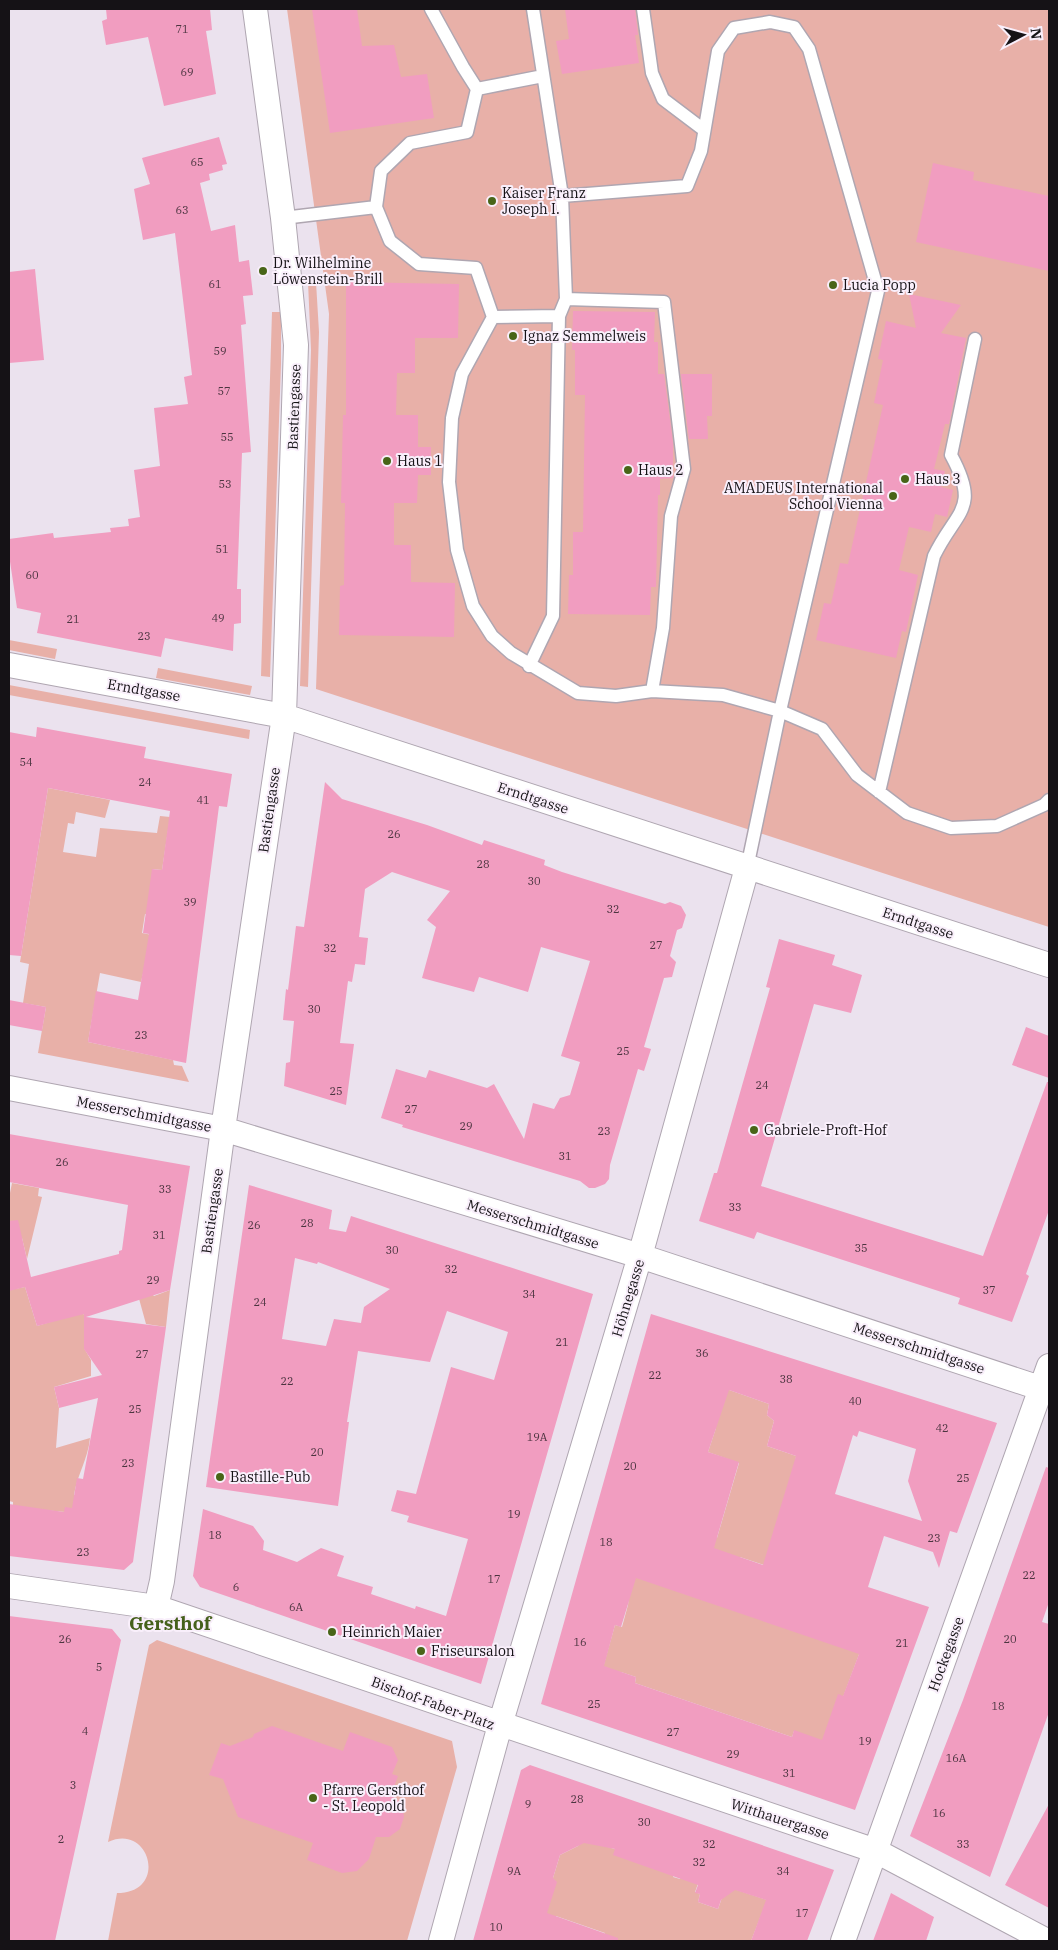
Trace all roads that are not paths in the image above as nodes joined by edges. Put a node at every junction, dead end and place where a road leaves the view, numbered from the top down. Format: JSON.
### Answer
{"nodes":[{"id":1,"x":255,"y":9,"type":"edge"},
{"id":2,"x":430,"y":9,"type":"edge"},
{"id":3,"x":533,"y":9,"type":"edge"},
{"id":4,"x":643,"y":9,"type":"edge"},
{"id":5,"x":543,"y":76,"type":"junction"},
{"id":6,"x":477,"y":89,"type":"junction"},
{"id":7,"x":704,"y":130,"type":"junction"},
{"id":8,"x":562,"y":196,"type":"junction"},
{"id":9,"x":376,"y":208,"type":"junction"},
{"id":10,"x":283,"y":218,"type":"junction"},
{"id":11,"x":566,"y":299,"type":"junction"},
{"id":12,"x":559,"y":316,"type":"junction"},
{"id":13,"x":493,"y":317,"type":"junction"},
{"id":14,"x":975,"y":339,"type":"dead end"},
{"id":15,"x":9,"y":665,"type":"edge"},
{"id":16,"x":529,"y":666,"type":"junction"},
{"id":17,"x":652,"y":691,"type":"junction"},
{"id":18,"x":780,"y":711,"type":"junction"},
{"id":19,"x":284,"y":716,"type":"junction"},
{"id":20,"x":879,"y":792,"type":"junction"},
{"id":21,"x":1049,"y":800,"type":"edge"},
{"id":22,"x":747,"y":868,"type":"junction"},
{"id":23,"x":1049,"y":965,"type":"edge"},
{"id":24,"x":9,"y":1088,"type":"edge"},
{"id":25,"x":223,"y":1129,"type":"junction"},
{"id":26,"x":640,"y":1256,"type":"junction"},
{"id":27,"x":1049,"y":1366,"type":"edge"},
{"id":28,"x":1045,"y":1390,"type":"edge"},
{"id":29,"x":9,"y":1586,"type":"edge"},
{"id":30,"x":156,"y":1607,"type":"junction"},
{"id":31,"x":500,"y":1725,"type":"junction"},
{"id":32,"x":876,"y":1851,"type":"junction"},
{"id":33,"x":441,"y":1941,"type":"edge"},
{"id":34,"x":843,"y":1941,"type":"edge"},
{"id":35,"x":1047,"y":1941,"type":"edge"}],
"edges":[{"from":1,"to":10,"type":"street","name":"Bastiengasse"},
{"from":2,"to":6,"type":"lane"},
{"from":3,"to":5,"type":"lane"},
{"from":4,"to":7,"type":"lane"},
{"from":5,"to":6,"type":"lane"},
{"from":5,"to":8,"type":"lane"},
{"from":6,"to":9,"type":"lane"},
{"from":7,"to":8,"type":"lane"},
{"from":7,"to":18,"type":"lane"},
{"from":8,"to":11,"type":"lane"},
{"from":9,"to":10,"type":"lane"},
{"from":9,"to":13,"type":"lane"},
{"from":10,"to":19,"type":"street","name":"Bastiengasse"},
{"from":11,"to":12,"type":"lane"},
{"from":11,"to":17,"type":"lane"},
{"from":12,"to":13,"type":"lane"},
{"from":12,"to":16,"type":"lane"},
{"from":13,"to":16,"type":"lane"},
{"from":14,"to":20,"type":"lane"},
{"from":15,"to":19,"type":"street","name":"Erndtgasse"},
{"from":16,"to":17,"type":"lane"},
{"from":17,"to":18,"type":"lane"},
{"from":18,"to":20,"type":"lane"},
{"from":18,"to":22,"type":"lane"},
{"from":19,"to":22,"type":"street","name":"Erndtgasse"},
{"from":19,"to":25,"type":"street","name":"Bastiengasse"},
{"from":20,"to":21,"type":"lane"},
{"from":22,"to":23,"type":"street","name":"Erndtgasse"},
{"from":22,"to":26,"type":"street","name":"Höhnegasse"},
{"from":24,"to":25,"type":"street","name":"Messerschmidtgasse"},
{"from":25,"to":26,"type":"street","name":"Messerschmidtgasse"},
{"from":25,"to":30,"type":"street","name":"Bastiengasse"},
{"from":26,"to":28,"type":"street","name":"Messerschmidtgasse"},
{"from":26,"to":31,"type":"street","name":"Höhnegasse"},
{"from":27,"to":28,"type":"street","name":"Hockegasse"},
{"from":28,"to":32,"type":"street","name":"Hockegasse"},
{"from":29,"to":30,"type":"street"},
{"from":30,"to":31,"type":"street","name":"Bischof-Faber-Platz"},
{"from":31,"to":32,"type":"street","name":"Witthauergasse"},
{"from":31,"to":33,"type":"street","name":"Bischof-Faber-Platz"},
{"from":32,"to":34,"type":"street","name":"Hockegasse"},
{"from":32,"to":35,"type":"street","name":"Witthauergasse"}]}
